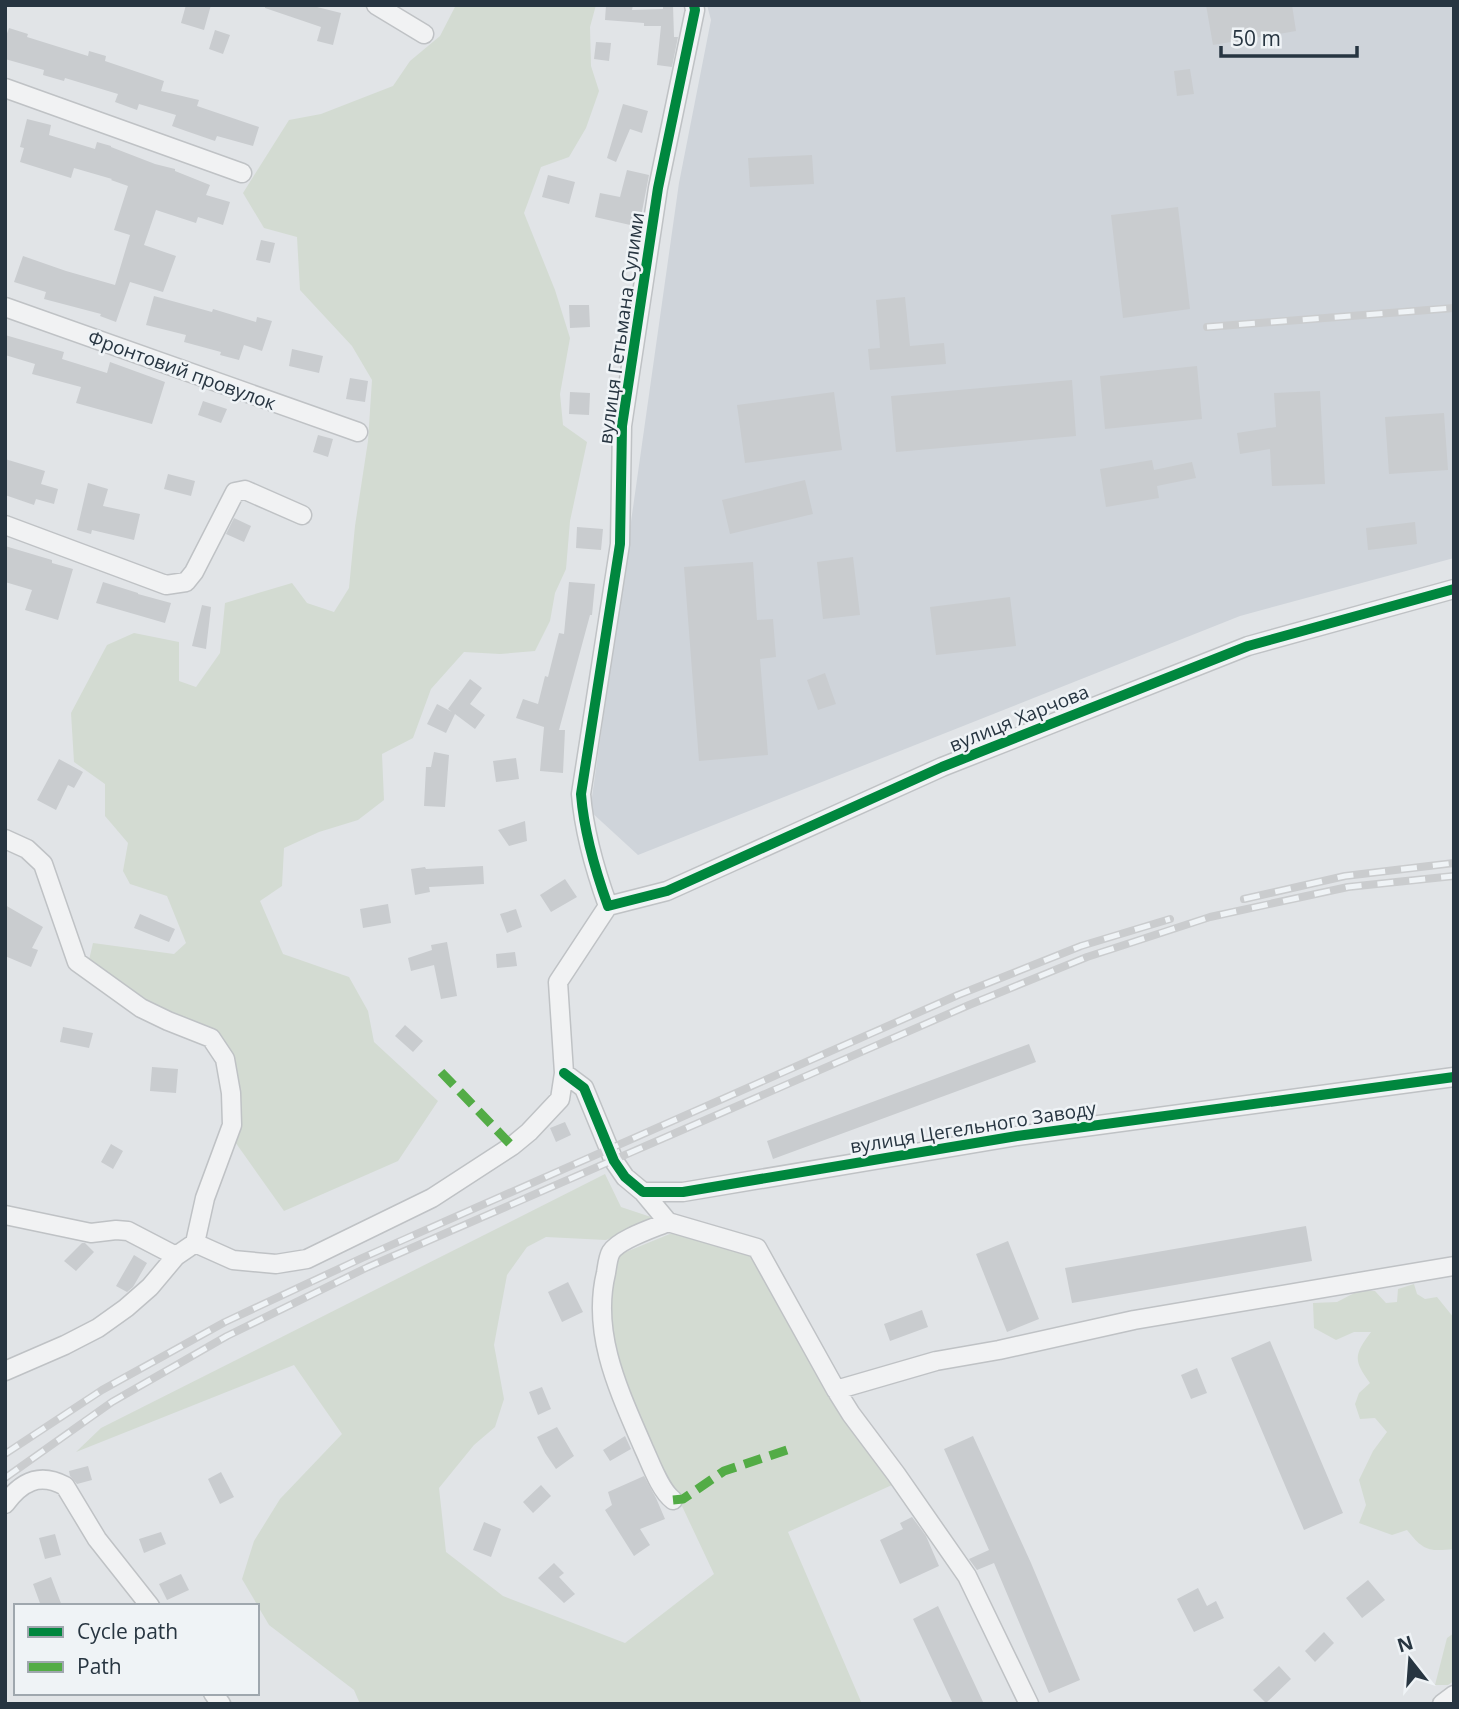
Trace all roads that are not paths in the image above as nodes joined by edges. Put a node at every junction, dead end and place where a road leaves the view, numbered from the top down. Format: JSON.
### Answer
{"nodes":[{"id":1,"x":376,"y":5,"type":"edge"},
{"id":2,"x":694,"y":5,"type":"edge"},
{"id":3,"x":424,"y":34,"type":"dead end"},
{"id":4,"x":5,"y":88,"type":"edge"},
{"id":5,"x":242,"y":173,"type":"dead end"},
{"id":6,"x":5,"y":307,"type":"edge"},
{"id":7,"x":358,"y":432,"type":"dead end"},
{"id":8,"x":302,"y":515,"type":"dead end"},
{"id":9,"x":5,"y":525,"type":"edge"},
{"id":10,"x":1454,"y":589,"type":"edge"},
{"id":11,"x":5,"y":839,"type":"edge"},
{"id":12,"x":608,"y":906,"type":"junction"},
{"id":13,"x":564,"y":1073,"type":"junction"},
{"id":14,"x":1454,"y":1077,"type":"edge"},
{"id":15,"x":643,"y":1192,"type":"junction"},
{"id":16,"x":5,"y":1215,"type":"edge"},
{"id":17,"x":668,"y":1223,"type":"junction"},
{"id":18,"x":195,"y":1244,"type":"junction"},
{"id":19,"x":177,"y":1256,"type":"junction"},
{"id":20,"x":1454,"y":1266,"type":"edge"},
{"id":21,"x":5,"y":1371,"type":"edge"},
{"id":22,"x":835,"y":1390,"type":"junction"},
{"id":23,"x":673,"y":1500,"type":"dead end"},
{"id":24,"x":5,"y":1504,"type":"edge"},
{"id":25,"x":148,"y":1604,"type":"edge"},
{"id":26,"x":1454,"y":1695,"type":"edge"},
{"id":27,"x":1029,"y":1704,"type":"edge"},
{"id":28,"x":1442,"y":1704,"type":"edge"}],
"edges":[{"from":1,"to":3,"type":"street"},
{"from":2,"to":12,"type":"street","name":"вулиця Гетьмана Сулими"},
{"from":4,"to":5,"type":"street"},
{"from":6,"to":7,"type":"street","name":"Фронтовий провулок"},
{"from":8,"to":9,"type":"street"},
{"from":10,"to":12,"type":"street","name":"вулиця Харчова"},
{"from":11,"to":18,"type":"street"},
{"from":12,"to":13,"type":"street"},
{"from":13,"to":15,"type":"street"},
{"from":13,"to":18,"type":"street"},
{"from":14,"to":15,"type":"street","name":"вулиця Цегельного Заводу"},
{"from":15,"to":17,"type":"street"},
{"from":16,"to":19,"type":"street"},
{"from":17,"to":22,"type":"street"},
{"from":17,"to":23,"type":"street"},
{"from":18,"to":19,"type":"street"},
{"from":19,"to":21,"type":"street"},
{"from":20,"to":22,"type":"street"},
{"from":22,"to":27,"type":"street"},
{"from":24,"to":25,"type":"street"},
{"from":26,"to":28,"type":"street"}]}
